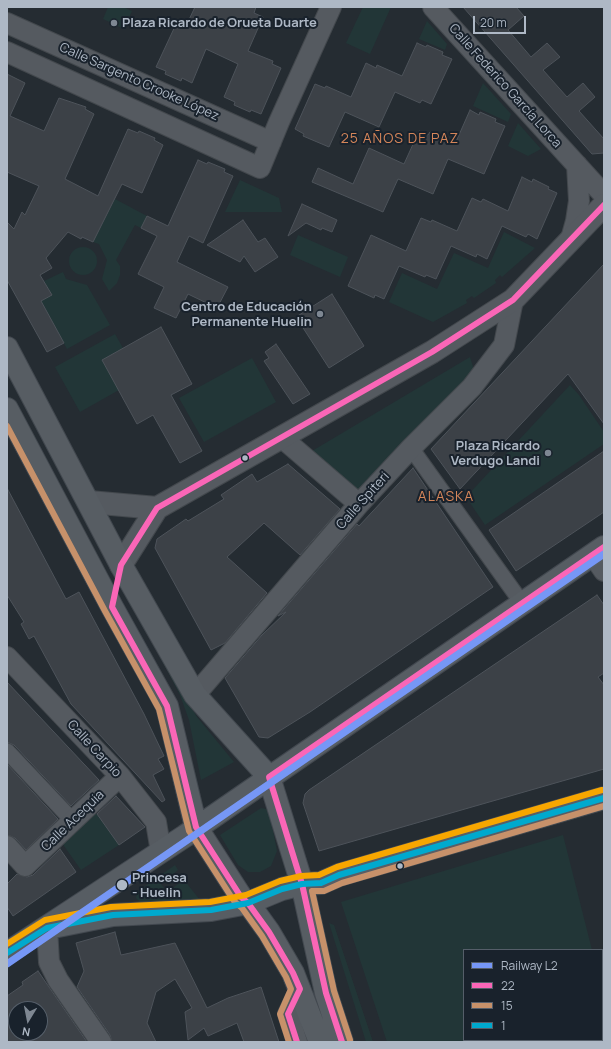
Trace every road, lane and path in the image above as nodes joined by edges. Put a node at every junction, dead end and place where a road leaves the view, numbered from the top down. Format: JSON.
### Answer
{"nodes":[{"id":1,"x":331,"y":7,"type":"edge"},
{"id":2,"x":433,"y":7,"type":"edge"},
{"id":3,"x":7,"y":23,"type":"edge"},
{"id":4,"x":7,"y":52,"type":"edge"},
{"id":5,"x":271,"y":142,"type":"junction"},
{"id":6,"x":577,"y":165,"type":"junction"},
{"id":7,"x":604,"y":195,"type":"edge"},
{"id":8,"x":604,"y":205,"type":"edge"},
{"id":9,"x":571,"y":239,"type":"junction"},
{"id":10,"x":513,"y":300,"type":"junction"},
{"id":11,"x":7,"y":348,"type":"edge"},
{"id":12,"x":7,"y":409,"type":"edge"},
{"id":13,"x":280,"y":437,"type":"junction"},
{"id":14,"x":410,"y":448,"type":"junction"},
{"id":15,"x":90,"y":502,"type":"junction"},
{"id":16,"x":359,"y":504,"type":"junction"},
{"id":17,"x":157,"y":508,"type":"junction"},
{"id":18,"x":600,"y":557,"type":"edge"},
{"id":19,"x":121,"y":565,"type":"junction"},
{"id":20,"x":522,"y":603,"type":"junction"},
{"id":21,"x":112,"y":607,"type":"junction"},
{"id":22,"x":7,"y":658,"type":"edge"},
{"id":23,"x":195,"y":695,"type":"junction"},
{"id":24,"x":7,"y":751,"type":"edge"},
{"id":25,"x":120,"y":776,"type":"junction"},
{"id":26,"x":269,"y":777,"type":"junction"},
{"id":27,"x":604,"y":798,"type":"edge"},
{"id":28,"x":73,"y":822,"type":"junction"},
{"id":29,"x":196,"y":827,"type":"junction"},
{"id":30,"x":7,"y":846,"type":"edge"},
{"id":31,"x":161,"y":852,"type":"junction"},
{"id":32,"x":302,"y":884,"type":"junction"},
{"id":33,"x":248,"y":903,"type":"junction"},
{"id":34,"x":47,"y":928,"type":"junction"},
{"id":35,"x":7,"y":953,"type":"edge"},
{"id":36,"x":300,"y":989,"type":"junction"},
{"id":37,"x":101,"y":1042,"type":"edge"},
{"id":38,"x":297,"y":1042,"type":"edge"},
{"id":39,"x":320,"y":1042,"type":"edge"},
{"id":40,"x":342,"y":1042,"type":"edge"}],
"edges":[{"from":1,"to":5,"type":"street"},
{"from":2,"to":6,"type":"street","name":"Calle Federico García Lorca"},
{"from":3,"to":5,"type":"street","name":"Calle Sargento Crooke López"},
{"from":4,"to":5,"type":"street","name":"Calle Sargento Crooke López"},
{"from":6,"to":7,"type":"street","name":"Calle Federico García Lorca"},
{"from":6,"to":9,"type":"street"},
{"from":8,"to":9,"type":"street"},
{"from":9,"to":10,"type":"street"},
{"from":10,"to":13,"type":"street"},
{"from":10,"to":14,"type":"street","name":"Calle Spiteri"},
{"from":11,"to":15,"type":"main road"},
{"from":12,"to":21,"type":"main road"},
{"from":13,"to":16,"type":"street"},
{"from":13,"to":17,"type":"street"},
{"from":14,"to":16,"type":"street","name":"Calle Spiteri"},
{"from":14,"to":20,"type":"street"},
{"from":15,"to":17,"type":"street"},
{"from":15,"to":19,"type":"main road"},
{"from":16,"to":23,"type":"street","name":"Calle Spiteri"},
{"from":17,"to":19,"type":"street"},
{"from":18,"to":20,"type":"main road"},
{"from":19,"to":21,"type":"main road"},
{"from":19,"to":23,"type":"main road"},
{"from":20,"to":26,"type":"main road"},
{"from":21,"to":29,"type":"main road"},
{"from":22,"to":25,"type":"street","name":"Calle Carpio"},
{"from":23,"to":26,"type":"main road"},
{"from":24,"to":28,"type":"street"},
{"from":25,"to":28,"type":"street","name":"Calle Acequia"},
{"from":25,"to":31,"type":"street","name":"Calle Carpio"},
{"from":26,"to":29,"type":"main road"},
{"from":26,"to":32,"type":"main road"},
{"from":27,"to":32,"type":"main road"},
{"from":28,"to":30,"type":"street","name":"Calle Acequia"},
{"from":29,"to":31,"type":"main road"},
{"from":29,"to":33,"type":"main road"},
{"from":31,"to":34,"type":"main road"},
{"from":32,"to":33,"type":"main road"},
{"from":32,"to":40,"type":"main road"},
{"from":33,"to":34,"type":"main road"},
{"from":33,"to":36,"type":"main road"},
{"from":34,"to":35,"type":"main road"},
{"from":34,"to":37,"type":"street"},
{"from":36,"to":38,"type":"street"},
{"from":36,"to":39,"type":"main road"}]}
